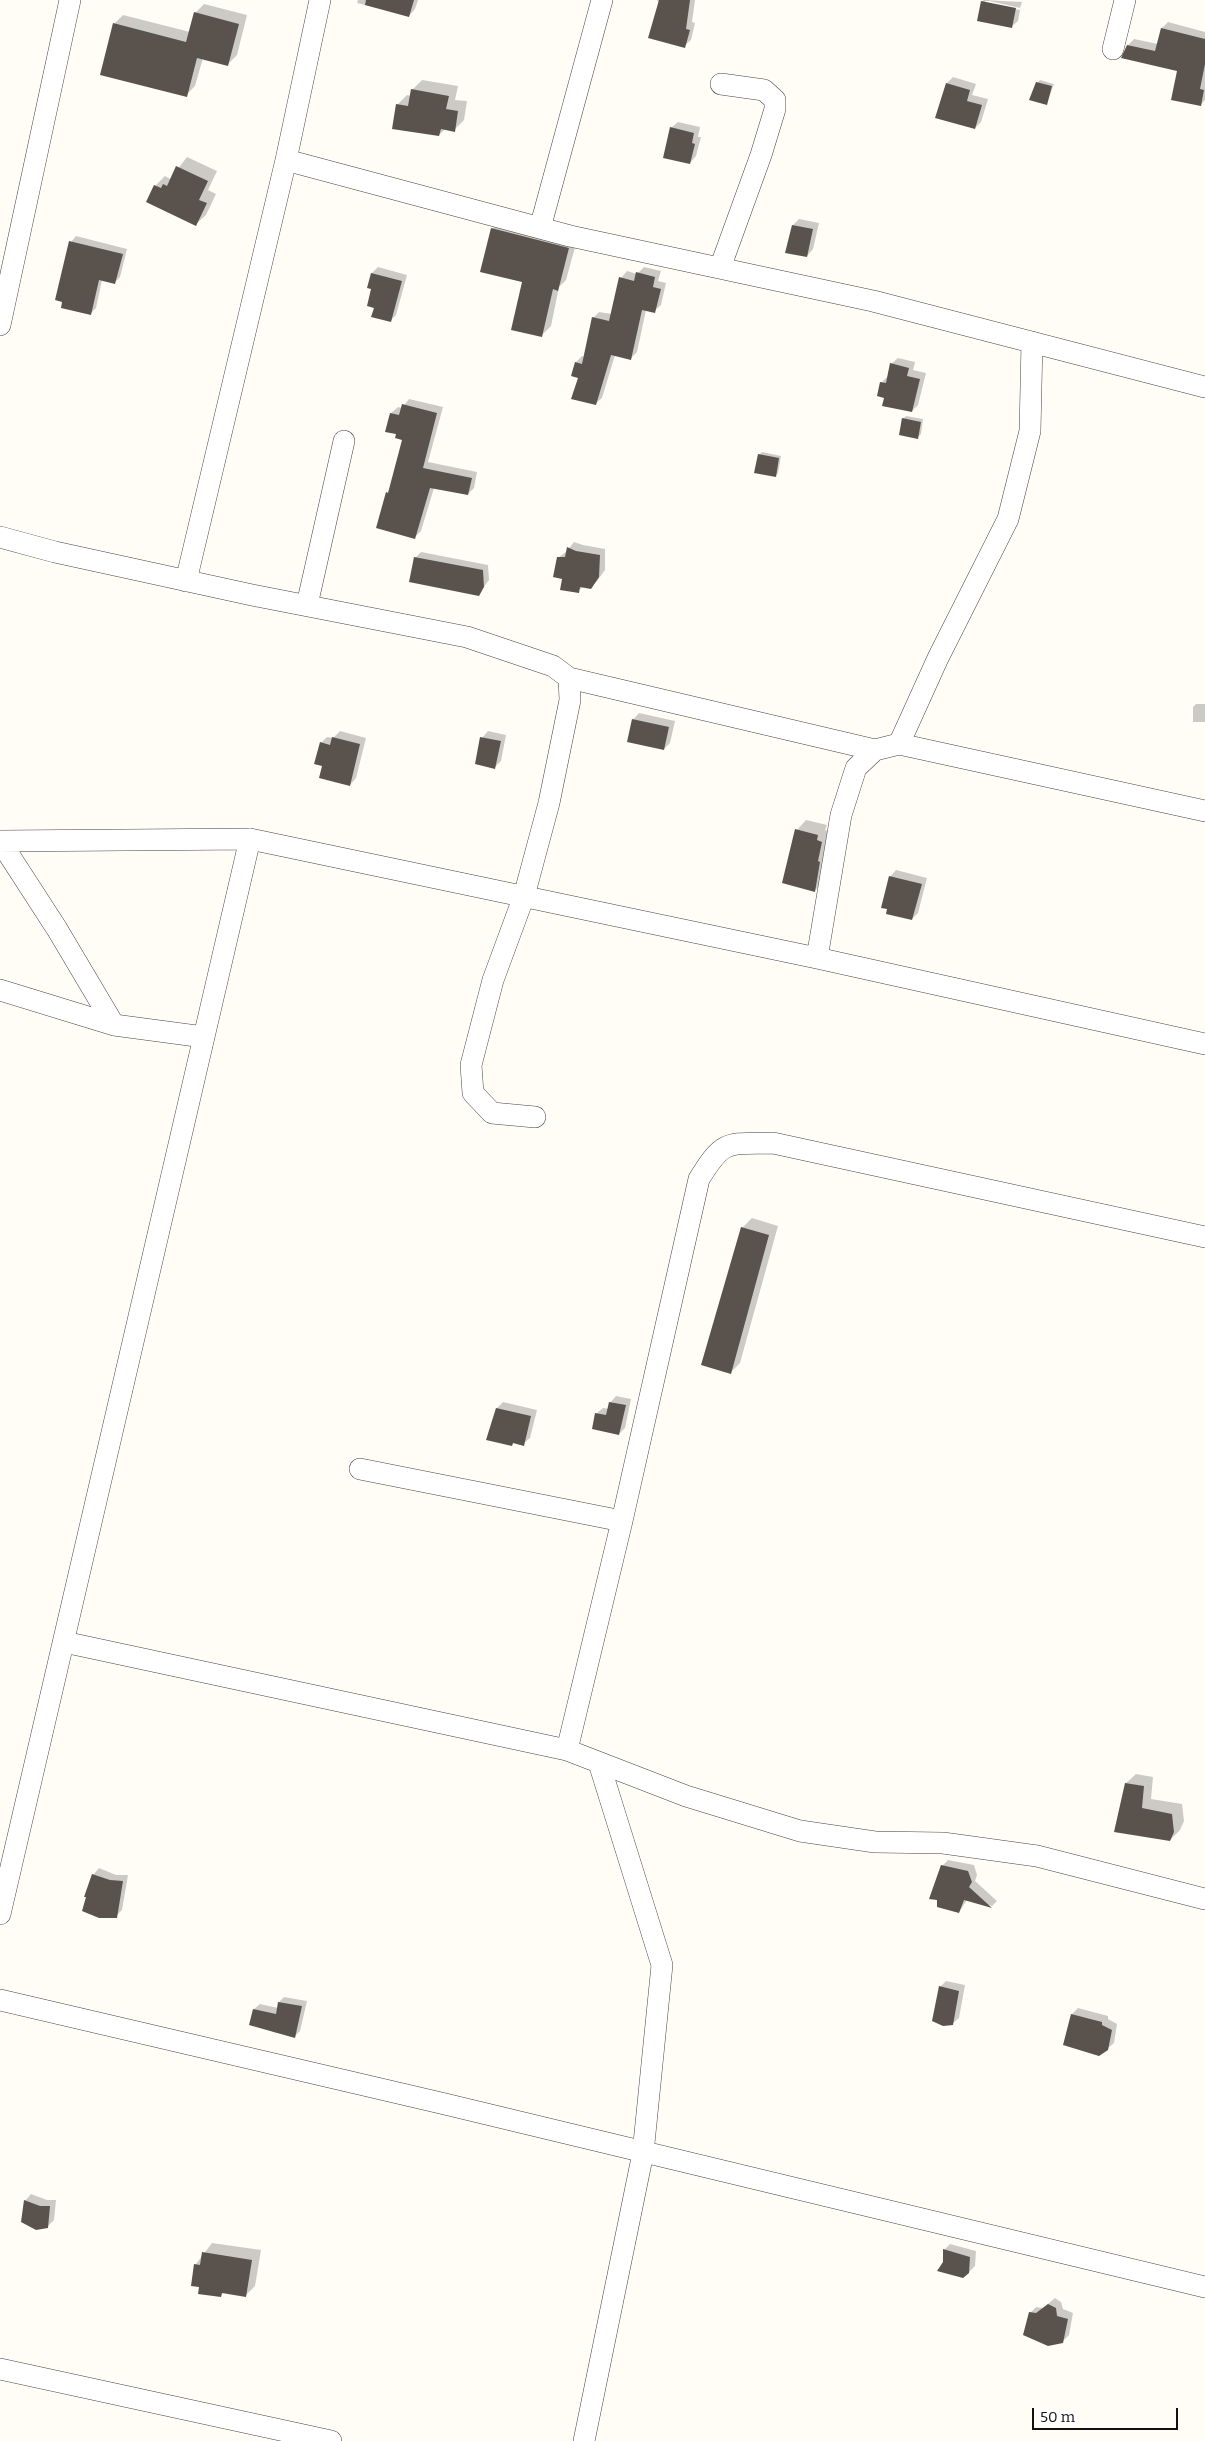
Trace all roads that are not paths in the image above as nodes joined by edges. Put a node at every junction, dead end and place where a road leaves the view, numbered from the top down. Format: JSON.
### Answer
{"nodes":[{"id":1,"x":70,"y":0,"type":"edge"},
{"id":2,"x":320,"y":0,"type":"edge"},
{"id":3,"x":602,"y":0,"type":"edge"},
{"id":4,"x":1126,"y":0,"type":"edge"},
{"id":5,"x":1113,"y":49,"type":"dead end"},
{"id":6,"x":721,"y":84,"type":"dead end"},
{"id":7,"x":286,"y":160,"type":"junction"},
{"id":8,"x":540,"y":228,"type":"junction"},
{"id":9,"x":720,"y":268,"type":"junction"},
{"id":10,"x":0,"y":325,"type":"edge"},
{"id":11,"x":1032,"y":342,"type":"junction"},
{"id":12,"x":1205,"y":387,"type":"edge"},
{"id":13,"x":344,"y":441,"type":"dead end"},
{"id":14,"x":0,"y":537,"type":"edge"},
{"id":15,"x":186,"y":581,"type":"junction"},
{"id":16,"x":307,"y":605,"type":"junction"},
{"id":17,"x":569,"y":678,"type":"junction"},
{"id":18,"x":899,"y":744,"type":"junction"},
{"id":19,"x":875,"y":750,"type":"junction"},
{"id":20,"x":1205,"y":811,"type":"edge"},
{"id":21,"x":250,"y":839,"type":"junction"},
{"id":22,"x":0,"y":841,"type":"edge"},
{"id":23,"x":524,"y":896,"type":"junction"},
{"id":24,"x":816,"y":958,"type":"junction"},
{"id":25,"x":0,"y":990,"type":"edge"},
{"id":26,"x":114,"y":1025,"type":"junction"},
{"id":27,"x":204,"y":1037,"type":"junction"},
{"id":28,"x":1205,"y":1044,"type":"edge"},
{"id":29,"x":535,"y":1117,"type":"dead end"},
{"id":30,"x":1205,"y":1237,"type":"edge"},
{"id":31,"x":360,"y":1469,"type":"dead end"},
{"id":32,"x":622,"y":1521,"type":"junction"},
{"id":33,"x":64,"y":1642,"type":"junction"},
{"id":34,"x":567,"y":1750,"type":"junction"},
{"id":35,"x":599,"y":1763,"type":"junction"},
{"id":36,"x":1205,"y":1899,"type":"edge"},
{"id":37,"x":0,"y":1914,"type":"edge"},
{"id":38,"x":0,"y":2000,"type":"edge"},
{"id":39,"x":643,"y":2153,"type":"junction"},
{"id":40,"x":1205,"y":2287,"type":"edge"},
{"id":41,"x":0,"y":2369,"type":"edge"},
{"id":42,"x":331,"y":2441,"type":"edge"},
{"id":43,"x":584,"y":2441,"type":"edge"}],
"edges":[{"from":1,"to":10,"type":"street"},
{"from":2,"to":7,"type":"street"},
{"from":3,"to":8,"type":"street"},
{"from":4,"to":5,"type":"street"},
{"from":6,"to":9,"type":"street"},
{"from":7,"to":8,"type":"street"},
{"from":7,"to":15,"type":"street"},
{"from":8,"to":9,"type":"street"},
{"from":9,"to":11,"type":"street"},
{"from":11,"to":12,"type":"street"},
{"from":11,"to":18,"type":"street"},
{"from":13,"to":16,"type":"street"},
{"from":14,"to":15,"type":"street"},
{"from":15,"to":16,"type":"street"},
{"from":16,"to":17,"type":"street"},
{"from":17,"to":19,"type":"street"},
{"from":17,"to":23,"type":"street"},
{"from":18,"to":19,"type":"street"},
{"from":18,"to":20,"type":"street"},
{"from":19,"to":24,"type":"street"},
{"from":21,"to":22,"type":"street"},
{"from":21,"to":23,"type":"street"},
{"from":21,"to":27,"type":"street"},
{"from":22,"to":26,"type":"street"},
{"from":23,"to":24,"type":"street"},
{"from":23,"to":29,"type":"street"},
{"from":24,"to":28,"type":"street"},
{"from":25,"to":26,"type":"street"},
{"from":26,"to":27,"type":"street"},
{"from":27,"to":33,"type":"street"},
{"from":30,"to":32,"type":"street"},
{"from":31,"to":32,"type":"street"},
{"from":32,"to":34,"type":"street"},
{"from":33,"to":34,"type":"street"},
{"from":33,"to":37,"type":"street"},
{"from":34,"to":35,"type":"street"},
{"from":35,"to":36,"type":"street"},
{"from":35,"to":39,"type":"street"},
{"from":38,"to":39,"type":"street"},
{"from":39,"to":40,"type":"street"},
{"from":39,"to":43,"type":"street"},
{"from":41,"to":42,"type":"street"}]}
